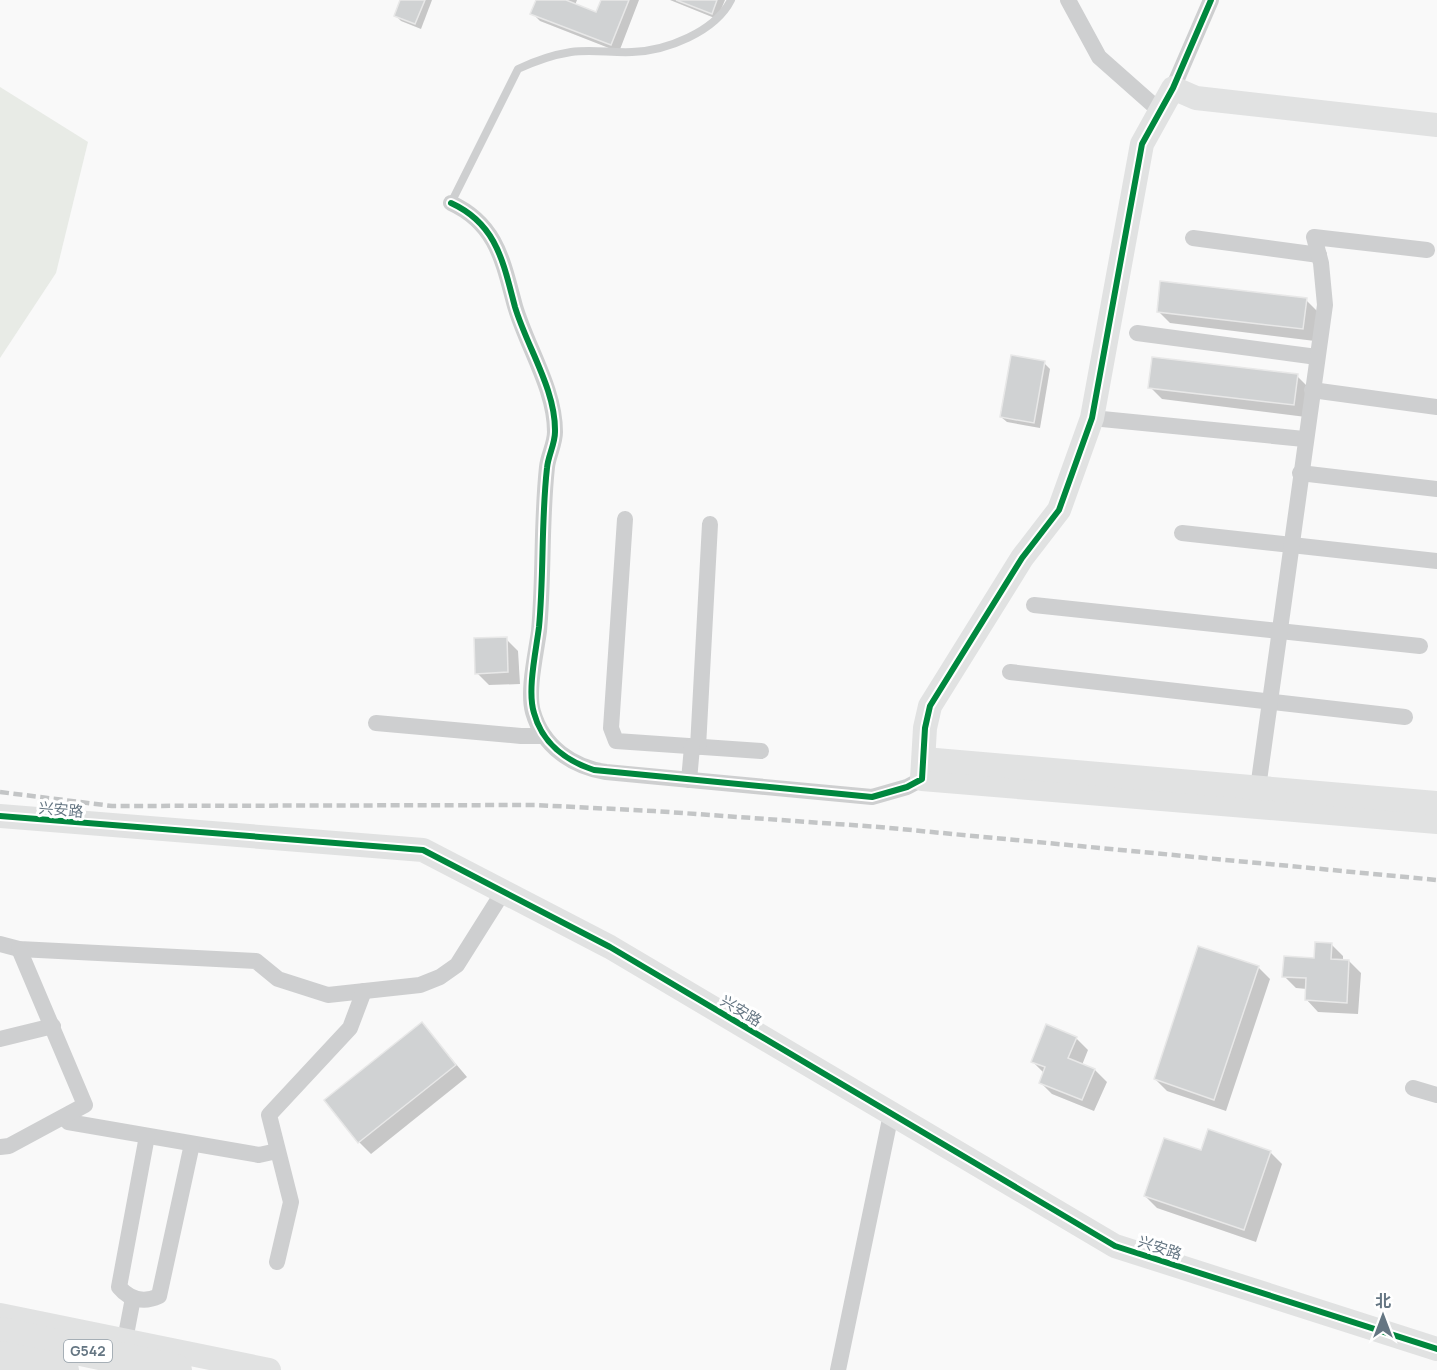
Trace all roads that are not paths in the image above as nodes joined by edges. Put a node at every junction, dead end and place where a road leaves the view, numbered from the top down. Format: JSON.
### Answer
{"nodes":[{"id":1,"x":732,"y":0,"type":"edge"},
{"id":2,"x":1068,"y":0,"type":"edge"},
{"id":3,"x":1211,"y":0,"type":"edge"},
{"id":4,"x":1173,"y":88,"type":"junction"},
{"id":5,"x":1160,"y":111,"type":"junction"},
{"id":6,"x":1437,"y":125,"type":"edge"},
{"id":7,"x":451,"y":203,"type":"joint"},
{"id":8,"x":1193,"y":238,"type":"dead end"},
{"id":9,"x":1427,"y":250,"type":"dead end"},
{"id":10,"x":1319,"y":255,"type":"junction"},
{"id":11,"x":1137,"y":333,"type":"dead end"},
{"id":12,"x":1317,"y":357,"type":"junction"},
{"id":13,"x":1312,"y":390,"type":"junction"},
{"id":14,"x":1437,"y":407,"type":"edge"},
{"id":15,"x":1092,"y":418,"type":"junction"},
{"id":16,"x":1304,"y":439,"type":"junction"},
{"id":17,"x":1300,"y":473,"type":"junction"},
{"id":18,"x":1437,"y":489,"type":"edge"},
{"id":19,"x":625,"y":519,"type":"dead end"},
{"id":20,"x":710,"y":524,"type":"dead end"},
{"id":21,"x":1182,"y":533,"type":"dead end"},
{"id":22,"x":1292,"y":545,"type":"junction"},
{"id":23,"x":1437,"y":561,"type":"edge"},
{"id":24,"x":1034,"y":605,"type":"dead end"},
{"id":25,"x":1280,"y":631,"type":"junction"},
{"id":26,"x":1420,"y":646,"type":"dead end"},
{"id":27,"x":1010,"y":672,"type":"dead end"},
{"id":28,"x":1270,"y":702,"type":"junction"},
{"id":29,"x":1405,"y":717,"type":"dead end"},
{"id":30,"x":376,"y":723,"type":"dead end"},
{"id":31,"x":544,"y":736,"type":"junction"},
{"id":32,"x":695,"y":747,"type":"junction"},
{"id":33,"x":761,"y":751,"type":"dead end"},
{"id":34,"x":923,"y":769,"type":"junction"},
{"id":35,"x":688,"y":780,"type":"junction"},
{"id":36,"x":1258,"y":788,"type":"junction"},
{"id":37,"x":1437,"y":803,"type":"edge"},
{"id":38,"x":0,"y":816,"type":"edge"},
{"id":39,"x":1437,"y":822,"type":"edge"},
{"id":40,"x":503,"y":892,"type":"junction"},
{"id":41,"x":0,"y":944,"type":"edge"},
{"id":42,"x":19,"y":949,"type":"junction"},
{"id":43,"x":364,"y":991,"type":"junction"},
{"id":44,"x":53,"y":1026,"type":"junction"},
{"id":45,"x":0,"y":1039,"type":"edge"},
{"id":46,"x":1413,"y":1088,"type":"dead end"},
{"id":47,"x":1437,"y":1095,"type":"edge"},
{"id":48,"x":891,"y":1114,"type":"junction"},
{"id":49,"x":68,"y":1122,"type":"dead end"},
{"id":50,"x":147,"y":1136,"type":"junction"},
{"id":51,"x":192,"y":1143,"type":"junction"},
{"id":52,"x":0,"y":1147,"type":"edge"},
{"id":53,"x":277,"y":1151,"type":"junction"},
{"id":54,"x":277,"y":1262,"type":"dead end"},
{"id":55,"x":133,"y":1298,"type":"junction"},
{"id":56,"x":0,"y":1315,"type":"edge"},
{"id":57,"x":0,"y":1333,"type":"edge"},
{"id":58,"x":125,"y":1340,"type":"junction"},
{"id":59,"x":1437,"y":1349,"type":"edge"},
{"id":60,"x":0,"y":1357,"type":"edge"},
{"id":61,"x":63,"y":1370,"type":"edge"},
{"id":62,"x":176,"y":1370,"type":"edge"},
{"id":63,"x":269,"y":1370,"type":"edge"},
{"id":64,"x":838,"y":1370,"type":"edge"}],
"edges":[{"from":1,"to":7,"type":"lane"},
{"from":2,"to":5,"type":"street"},
{"from":3,"to":4,"type":"street"},
{"from":4,"to":5,"type":"street"},
{"from":4,"to":6,"type":"street"},
{"from":5,"to":15,"type":"street"},
{"from":7,"to":31,"type":"street"},
{"from":8,"to":10,"type":"street"},
{"from":9,"to":10,"type":"street"},
{"from":10,"to":12,"type":"street"},
{"from":11,"to":12,"type":"street"},
{"from":12,"to":13,"type":"street"},
{"from":13,"to":14,"type":"street"},
{"from":13,"to":16,"type":"street"},
{"from":15,"to":16,"type":"street"},
{"from":15,"to":34,"type":"street"},
{"from":16,"to":17,"type":"street"},
{"from":17,"to":18,"type":"street"},
{"from":17,"to":22,"type":"street"},
{"from":19,"to":32,"type":"street"},
{"from":20,"to":32,"type":"street"},
{"from":21,"to":22,"type":"street"},
{"from":22,"to":23,"type":"street"},
{"from":22,"to":25,"type":"street"},
{"from":24,"to":25,"type":"street"},
{"from":25,"to":26,"type":"street"},
{"from":25,"to":28,"type":"street"},
{"from":27,"to":28,"type":"street"},
{"from":28,"to":29,"type":"street"},
{"from":28,"to":36,"type":"street"},
{"from":30,"to":31,"type":"street"},
{"from":31,"to":35,"type":"street"},
{"from":32,"to":33,"type":"street"},
{"from":32,"to":35,"type":"street"},
{"from":34,"to":35,"type":"street"},
{"from":34,"to":36,"type":"street"},
{"from":34,"to":39,"type":"street"},
{"from":36,"to":37,"type":"street"},
{"from":38,"to":40,"type":"street","name":"兴安路"},
{"from":40,"to":43,"type":"street"},
{"from":40,"to":48,"type":"street","name":"兴安路"},
{"from":41,"to":42,"type":"street"},
{"from":42,"to":43,"type":"street"},
{"from":42,"to":44,"type":"street"},
{"from":43,"to":53,"type":"street"},
{"from":44,"to":45,"type":"street"},
{"from":44,"to":52,"type":"street"},
{"from":46,"to":47,"type":"street"},
{"from":48,"to":59,"type":"street","name":"兴安路"},
{"from":48,"to":64,"type":"street"},
{"from":49,"to":50,"type":"street"},
{"from":50,"to":51,"type":"street"},
{"from":50,"to":55,"type":"street"},
{"from":51,"to":53,"type":"street"},
{"from":51,"to":55,"type":"street"},
{"from":53,"to":54,"type":"street"},
{"from":55,"to":58,"type":"street"},
{"from":56,"to":58,"type":"street"},
{"from":57,"to":62,"type":"highway","number":"G542"},
{"from":58,"to":63,"type":"street"},
{"from":60,"to":61,"type":"highway","number":"G542"}]}
